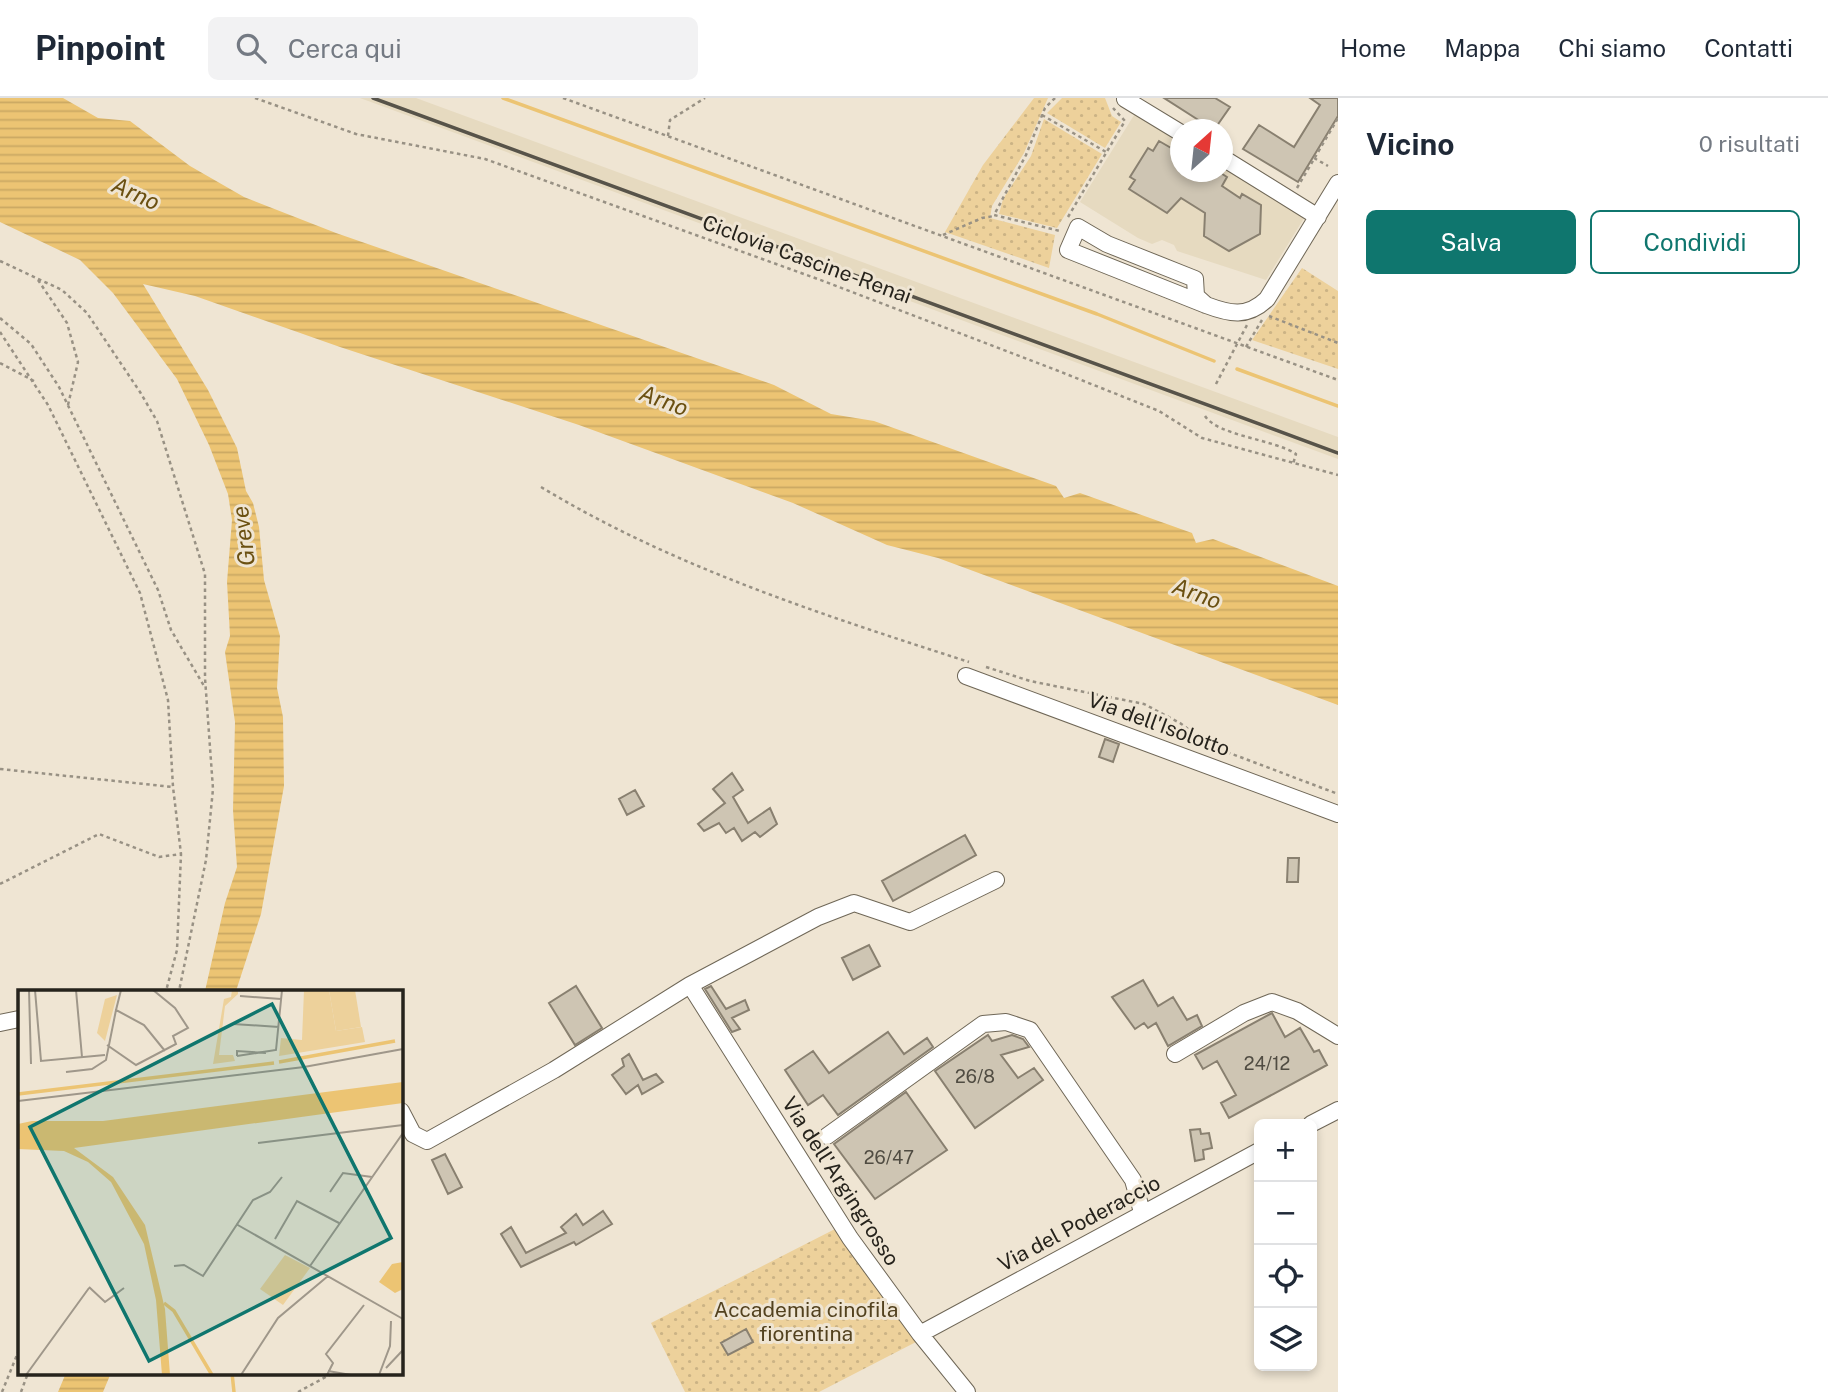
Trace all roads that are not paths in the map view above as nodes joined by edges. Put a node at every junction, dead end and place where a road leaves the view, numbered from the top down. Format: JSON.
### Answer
{"nodes":[{"id":1,"x":1119,"y":102,"type":"edge"},
{"id":2,"x":1170,"y":128,"type":"edge"},
{"id":3,"x":1233,"y":164,"type":"edge"},
{"id":4,"x":1338,"y":183,"type":"edge"},
{"id":5,"x":1318,"y":216,"type":"junction"},
{"id":6,"x":1206,"y":305,"type":"junction"},
{"id":7,"x":965,"y":676,"type":"dead end"},
{"id":8,"x":1338,"y":814,"type":"edge"},
{"id":9,"x":996,"y":880,"type":"dead end"},
{"id":10,"x":690,"y":985,"type":"junction"},
{"id":11,"x":18,"y":1019,"type":"edge"},
{"id":12,"x":0,"y":1023,"type":"edge"},
{"id":13,"x":1338,"y":1036,"type":"edge"},
{"id":14,"x":1175,"y":1054,"type":"dead end"},
{"id":15,"x":1338,"y":1110,"type":"edge"},
{"id":16,"x":402,"y":1113,"type":"edge"},
{"id":17,"x":1317,"y":1121,"type":"edge"},
{"id":18,"x":827,"y":1136,"type":"dead end"},
{"id":19,"x":1254,"y":1154,"type":"edge"},
{"id":20,"x":1142,"y":1212,"type":"junction"},
{"id":21,"x":920,"y":1334,"type":"junction"},
{"id":22,"x":967,"y":1392,"type":"edge"}],
"edges":[{"from":1,"to":2,"type":"street"},
{"from":3,"to":5,"type":"street"},
{"from":4,"to":5,"type":"street"},
{"from":5,"to":6,"type":"street"},
{"from":6,"to":6,"type":"street"},
{"from":7,"to":8,"type":"street","name":"Via dell'Isolotto"},
{"from":9,"to":10,"type":"street"},
{"from":10,"to":16,"type":"street"},
{"from":10,"to":21,"type":"street","name":"Via dell'Argingrosso"},
{"from":11,"to":12,"type":"street"},
{"from":13,"to":14,"type":"street"},
{"from":15,"to":17,"type":"street"},
{"from":18,"to":20,"type":"street"},
{"from":19,"to":20,"type":"street","name":"Via del Poderaccio"},
{"from":20,"to":21,"type":"street","name":"Via del Poderaccio"},
{"from":21,"to":22,"type":"street","name":"Via dell'Argingrosso"}]}
